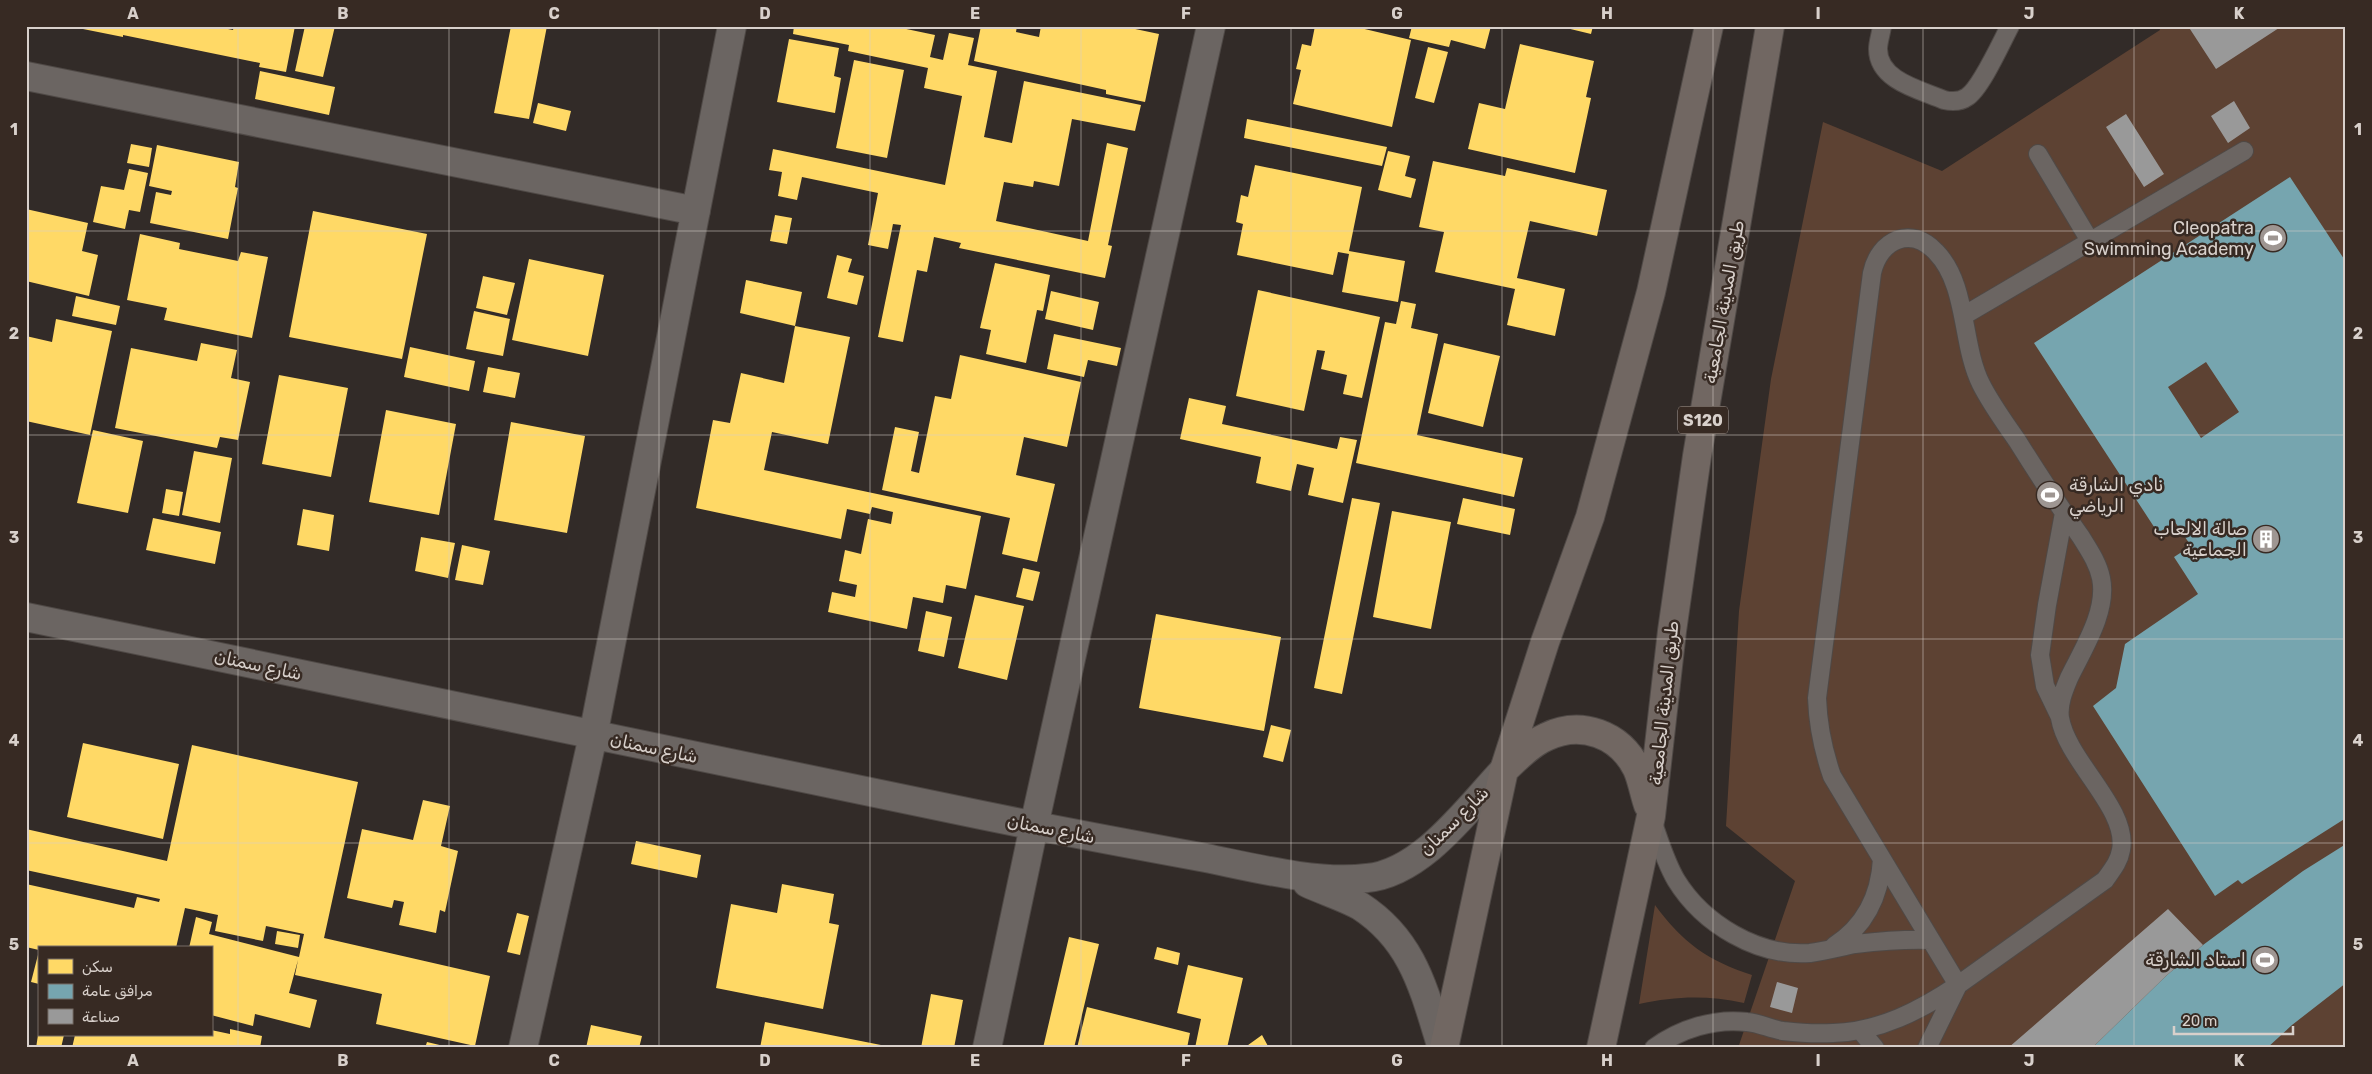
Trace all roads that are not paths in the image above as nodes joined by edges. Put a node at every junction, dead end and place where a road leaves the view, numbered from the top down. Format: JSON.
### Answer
{"nodes":[{"id":1,"x":732,"y":26,"type":"edge"},
{"id":2,"x":1211,"y":26,"type":"edge"},
{"id":3,"x":1709,"y":26,"type":"edge"},
{"id":4,"x":1770,"y":26,"type":"edge"},
{"id":5,"x":1882,"y":26,"type":"edge"},
{"id":6,"x":2010,"y":26,"type":"edge"},
{"id":7,"x":26,"y":76,"type":"edge"},
{"id":8,"x":2244,"y":151,"type":"dead end"},
{"id":9,"x":2038,"y":154,"type":"dead end"},
{"id":10,"x":696,"y":211,"type":"junction"},
{"id":11,"x":2090,"y":241,"type":"junction"},
{"id":12,"x":1963,"y":316,"type":"junction"},
{"id":13,"x":2064,"y":513,"type":"junction"},
{"id":14,"x":26,"y":616,"type":"edge"},
{"id":15,"x":2059,"y":715,"type":"junction"},
{"id":16,"x":593,"y":736,"type":"junction"},
{"id":17,"x":1504,"y":770,"type":"junction"},
{"id":18,"x":1651,"y":816,"type":"junction"},
{"id":19,"x":1034,"y":826,"type":"junction"},
{"id":20,"x":1882,"y":859,"type":"junction"},
{"id":21,"x":1283,"y":873,"type":"junction"},
{"id":22,"x":1931,"y":940,"type":"junction"},
{"id":23,"x":1829,"y":949,"type":"junction"},
{"id":24,"x":1958,"y":984,"type":"junction"},
{"id":25,"x":1860,"y":1030,"type":"junction"},
{"id":26,"x":523,"y":1048,"type":"edge"},
{"id":27,"x":987,"y":1048,"type":"edge"},
{"id":28,"x":1443,"y":1048,"type":"edge"},
{"id":29,"x":1601,"y":1048,"type":"edge"},
{"id":30,"x":1654,"y":1048,"type":"edge"},
{"id":31,"x":1875,"y":1048,"type":"edge"},
{"id":32,"x":1928,"y":1048,"type":"edge"}],
"edges":[{"from":1,"to":10,"type":"street"},
{"from":2,"to":19,"type":"street"},
{"from":3,"to":17,"type":"main road"},
{"from":4,"to":18,"type":"main road","name":"طريق المدينة الجامعية","number":"S120"},
{"from":5,"to":6,"type":"lane"},
{"from":7,"to":10,"type":"street"},
{"from":8,"to":11,"type":"lane"},
{"from":9,"to":11,"type":"lane"},
{"from":10,"to":16,"type":"street"},
{"from":11,"to":12,"type":"lane"},
{"from":12,"to":13,"type":"lane"},
{"from":12,"to":20,"type":"lane"},
{"from":13,"to":15,"type":"lane"},
{"from":13,"to":15,"type":"lane"},
{"from":14,"to":16,"type":"street","name":"شارع سمنان"},
{"from":15,"to":24,"type":"lane"},
{"from":16,"to":19,"type":"street","name":"شارع سمنان"},
{"from":16,"to":26,"type":"street"},
{"from":17,"to":18,"type":"main road"},
{"from":17,"to":21,"type":"street","name":"شارع سمنان"},
{"from":17,"to":28,"type":"main road"},
{"from":18,"to":23,"type":"lane"},
{"from":18,"to":29,"type":"main road","name":"طريق المدينة الجامعية"},
{"from":19,"to":21,"type":"street","name":"شارع سمنان"},
{"from":19,"to":27,"type":"street"},
{"from":20,"to":22,"type":"lane"},
{"from":20,"to":23,"type":"lane"},
{"from":21,"to":28,"type":"street","name":"شارع سمنان"},
{"from":22,"to":23,"type":"lane"},
{"from":22,"to":24,"type":"lane"},
{"from":24,"to":25,"type":"lane"},
{"from":24,"to":32,"type":"lane"},
{"from":25,"to":30,"type":"lane"},
{"from":25,"to":31,"type":"lane"}]}
